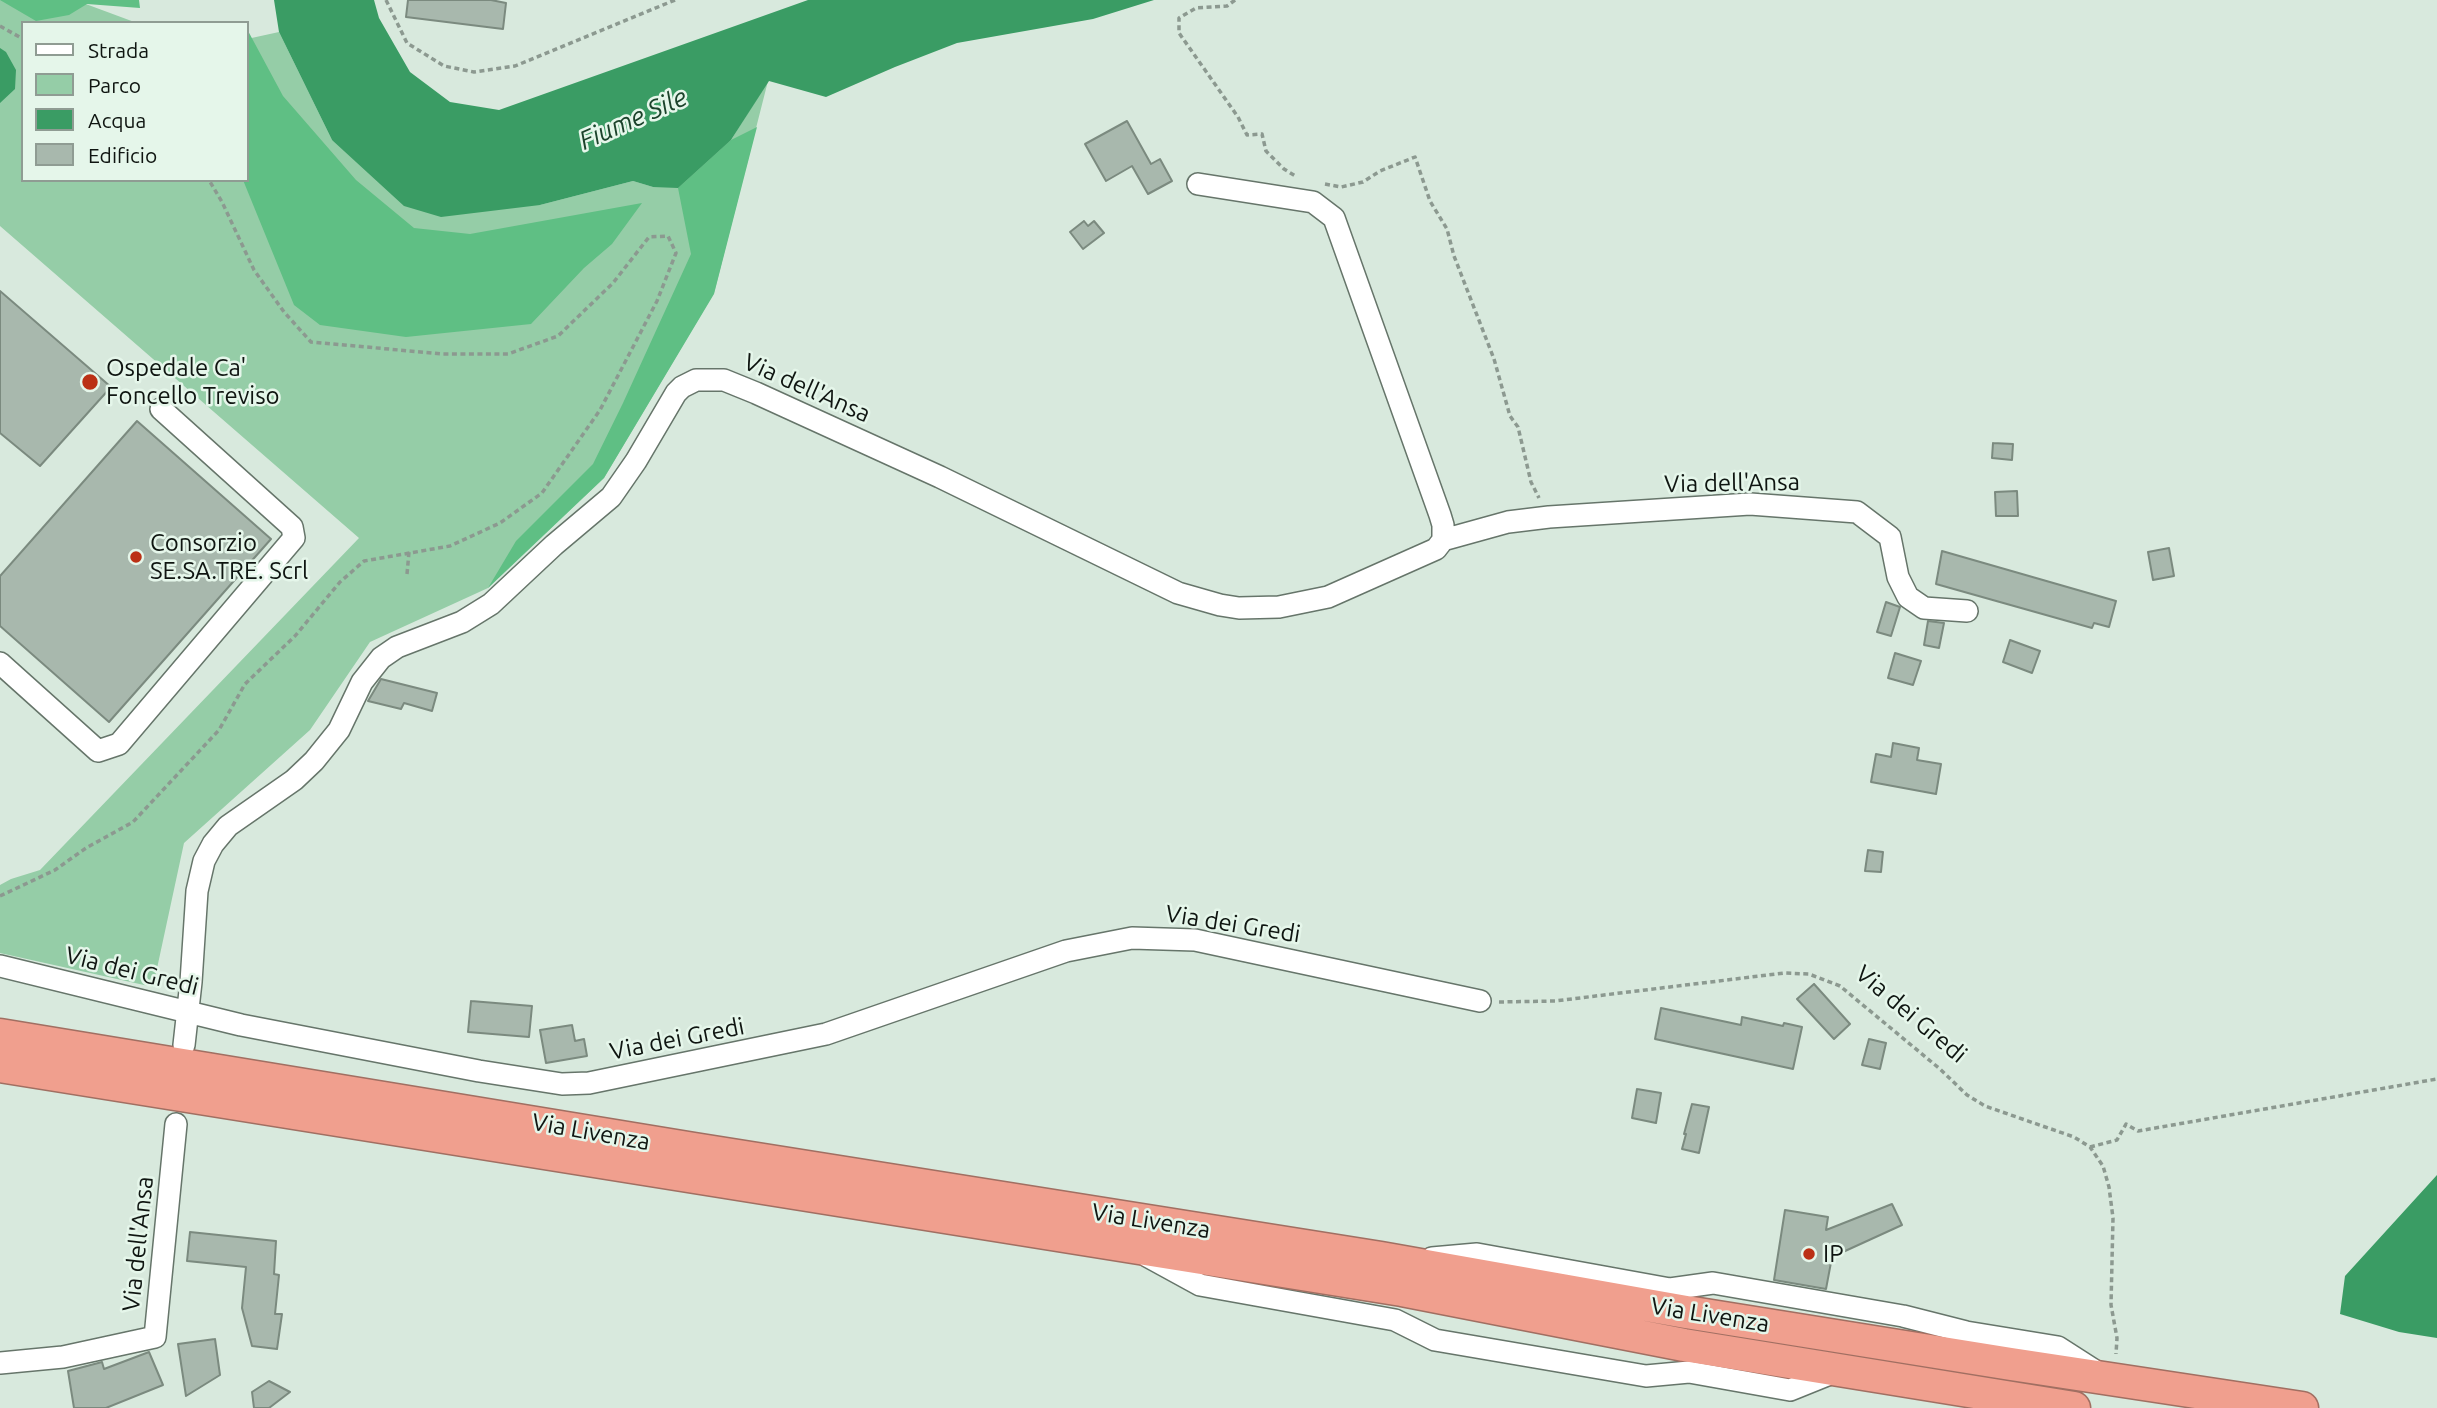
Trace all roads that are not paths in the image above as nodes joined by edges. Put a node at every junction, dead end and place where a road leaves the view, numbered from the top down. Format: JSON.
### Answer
{"nodes":[{"id":1,"x":1198,"y":184,"type":"dead end"},
{"id":2,"x":161,"y":409,"type":"dead end"},
{"id":3,"x":1443,"y":540,"type":"junction"},
{"id":4,"x":1967,"y":611,"type":"dead end"},
{"id":5,"x":0,"y":663,"type":"edge"},
{"id":6,"x":0,"y":966,"type":"edge"},
{"id":7,"x":1480,"y":1001,"type":"road end"},
{"id":8,"x":187,"y":1012,"type":"junction"},
{"id":9,"x":0,"y":1021,"type":"edge"},
{"id":10,"x":0,"y":1035,"type":"edge"},
{"id":11,"x":184,"y":1045,"type":"dead end"},
{"id":12,"x":0,"y":1066,"type":"edge"},
{"id":13,"x":99,"y":1066,"type":"junction"},
{"id":14,"x":0,"y":1082,"type":"edge"},
{"id":15,"x":176,"y":1124,"type":"dead end"},
{"id":16,"x":1134,"y":1248,"type":"junction"},
{"id":17,"x":0,"y":1363,"type":"edge"},
{"id":18,"x":1838,"y":1371,"type":"junction"},
{"id":19,"x":2074,"y":1408,"type":"edge"},
{"id":20,"x":2302,"y":1408,"type":"edge"}],
"edges":[{"from":1,"to":3,"type":"street"},
{"from":2,"to":5,"type":"street"},
{"from":3,"to":4,"type":"street","name":"Via dell'Ansa"},
{"from":3,"to":8,"type":"street","name":"Via dell'Ansa"},
{"from":6,"to":8,"type":"street","name":"Via dei Gredi"},
{"from":7,"to":8,"type":"street","name":"Via dei Gredi"},
{"from":8,"to":11,"type":"street","name":"Via dell'Ansa"},
{"from":9,"to":13,"type":"highway"},
{"from":10,"to":13,"type":"highway","name":"Via Livenza"},
{"from":12,"to":13,"type":"highway","name":"Via Livenza"},
{"from":13,"to":14,"type":"highway"},
{"from":13,"to":16,"type":"highway","name":"Via Livenza"},
{"from":13,"to":20,"type":"highway","name":"Via Livenza"},
{"from":15,"to":17,"type":"street","name":"Via dell'Ansa"},
{"from":16,"to":18,"type":"highway","name":"Via Livenza"},
{"from":16,"to":18,"type":"street"},
{"from":18,"to":19,"type":"highway","name":"Via Livenza"}]}
